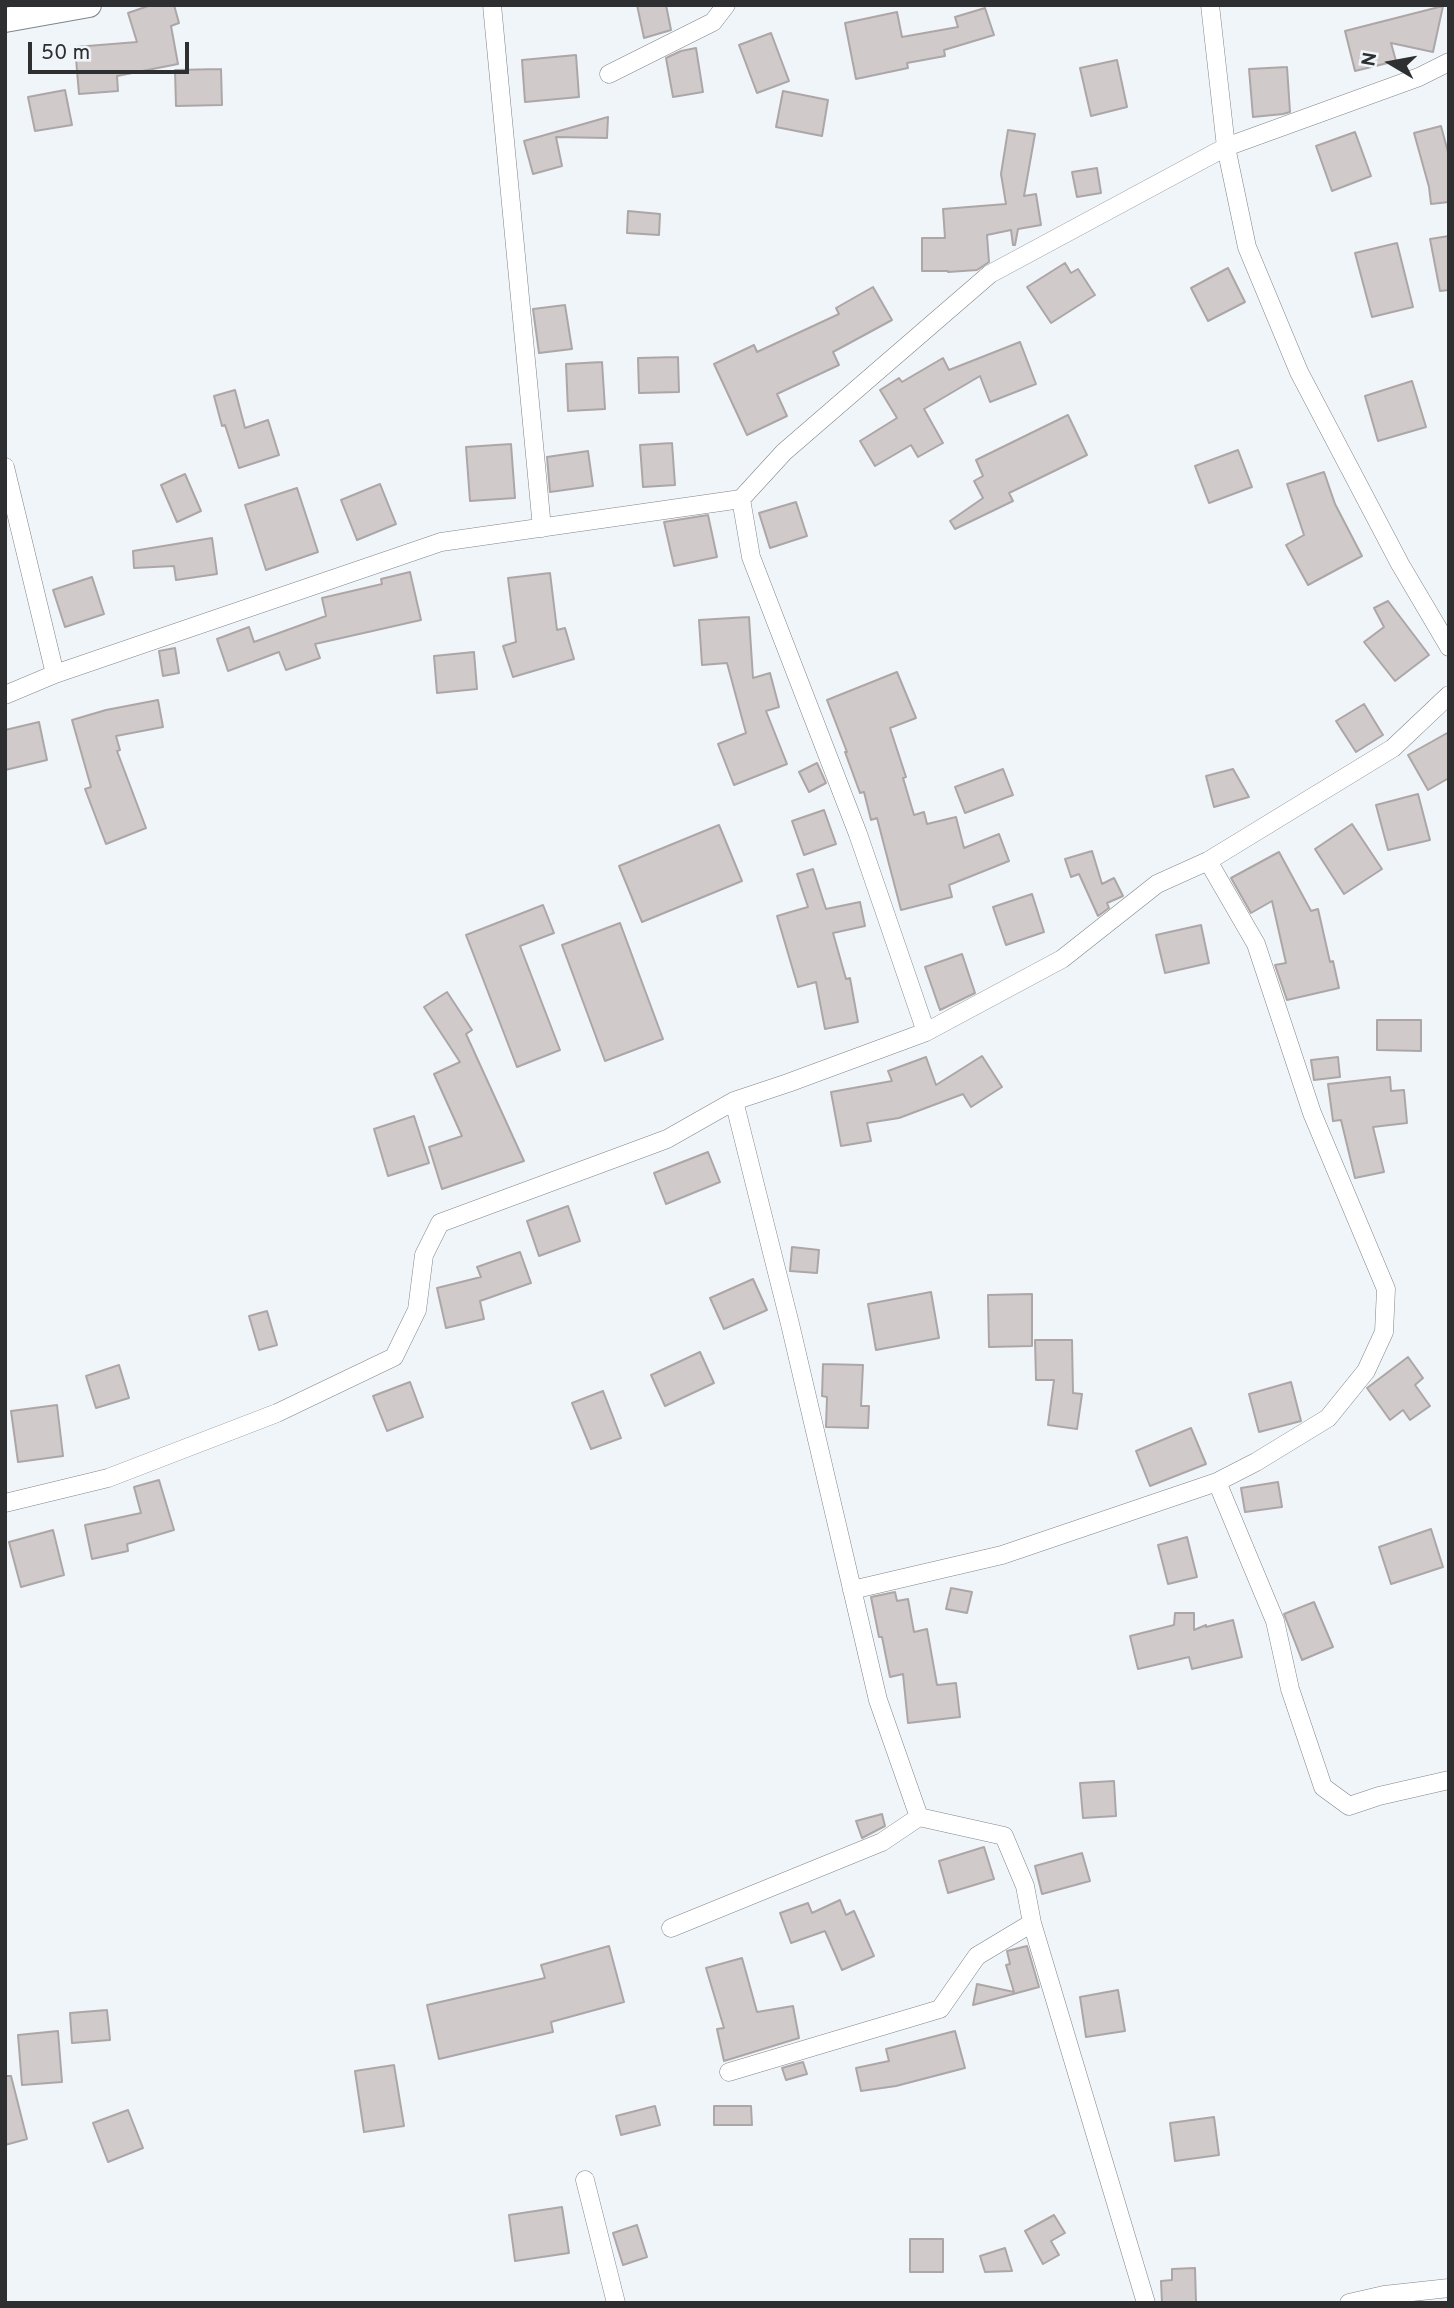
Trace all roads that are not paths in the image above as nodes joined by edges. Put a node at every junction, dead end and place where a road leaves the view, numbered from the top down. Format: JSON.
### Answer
{"nodes":[{"id":1,"x":89,"y":5,"type":"edge"},
{"id":2,"x":492,"y":5,"type":"edge"},
{"id":3,"x":726,"y":5,"type":"edge"},
{"id":4,"x":1210,"y":5,"type":"edge"},
{"id":5,"x":5,"y":20,"type":"edge"},
{"id":6,"x":1449,"y":62,"type":"edge"},
{"id":7,"x":608,"y":74,"type":"dead end"},
{"id":8,"x":1226,"y":147,"type":"junction"},
{"id":9,"x":5,"y":467,"type":"edge"},
{"id":10,"x":741,"y":499,"type":"junction"},
{"id":11,"x":542,"y":528,"type":"junction"},
{"id":12,"x":1449,"y":647,"type":"edge"},
{"id":13,"x":55,"y":674,"type":"junction"},
{"id":14,"x":5,"y":695,"type":"edge"},
{"id":15,"x":1449,"y":695,"type":"edge"},
{"id":16,"x":1208,"y":861,"type":"junction"},
{"id":17,"x":926,"y":1032,"type":"junction"},
{"id":18,"x":734,"y":1101,"type":"junction"},
{"id":19,"x":1217,"y":1482,"type":"junction"},
{"id":20,"x":5,"y":1503,"type":"edge"},
{"id":21,"x":852,"y":1590,"type":"junction"},
{"id":22,"x":1449,"y":1780,"type":"edge"},
{"id":23,"x":919,"y":1817,"type":"junction"},
{"id":24,"x":1032,"y":1923,"type":"junction"},
{"id":25,"x":671,"y":1927,"type":"dead end"},
{"id":26,"x":730,"y":2072,"type":"dead end"},
{"id":27,"x":585,"y":2180,"type":"dead end"},
{"id":28,"x":1449,"y":2288,"type":"edge"},
{"id":29,"x":616,"y":2303,"type":"edge"},
{"id":30,"x":1146,"y":2303,"type":"edge"},
{"id":31,"x":1349,"y":2303,"type":"edge"}],
"edges":[{"from":1,"to":5,"type":"street"},
{"from":2,"to":11,"type":"street"},
{"from":3,"to":7,"type":"street"},
{"from":4,"to":8,"type":"street"},
{"from":6,"to":8,"type":"street"},
{"from":8,"to":10,"type":"street"},
{"from":8,"to":12,"type":"street"},
{"from":9,"to":13,"type":"street"},
{"from":10,"to":11,"type":"street"},
{"from":10,"to":17,"type":"street"},
{"from":11,"to":13,"type":"street"},
{"from":13,"to":14,"type":"street"},
{"from":15,"to":16,"type":"street"},
{"from":16,"to":17,"type":"street"},
{"from":16,"to":19,"type":"street"},
{"from":17,"to":18,"type":"street"},
{"from":18,"to":20,"type":"street"},
{"from":18,"to":21,"type":"street"},
{"from":19,"to":21,"type":"street"},
{"from":19,"to":22,"type":"street"},
{"from":21,"to":23,"type":"street"},
{"from":23,"to":24,"type":"street"},
{"from":23,"to":25,"type":"street"},
{"from":24,"to":26,"type":"street"},
{"from":24,"to":30,"type":"street"},
{"from":27,"to":29,"type":"street"},
{"from":28,"to":31,"type":"street"}]}
